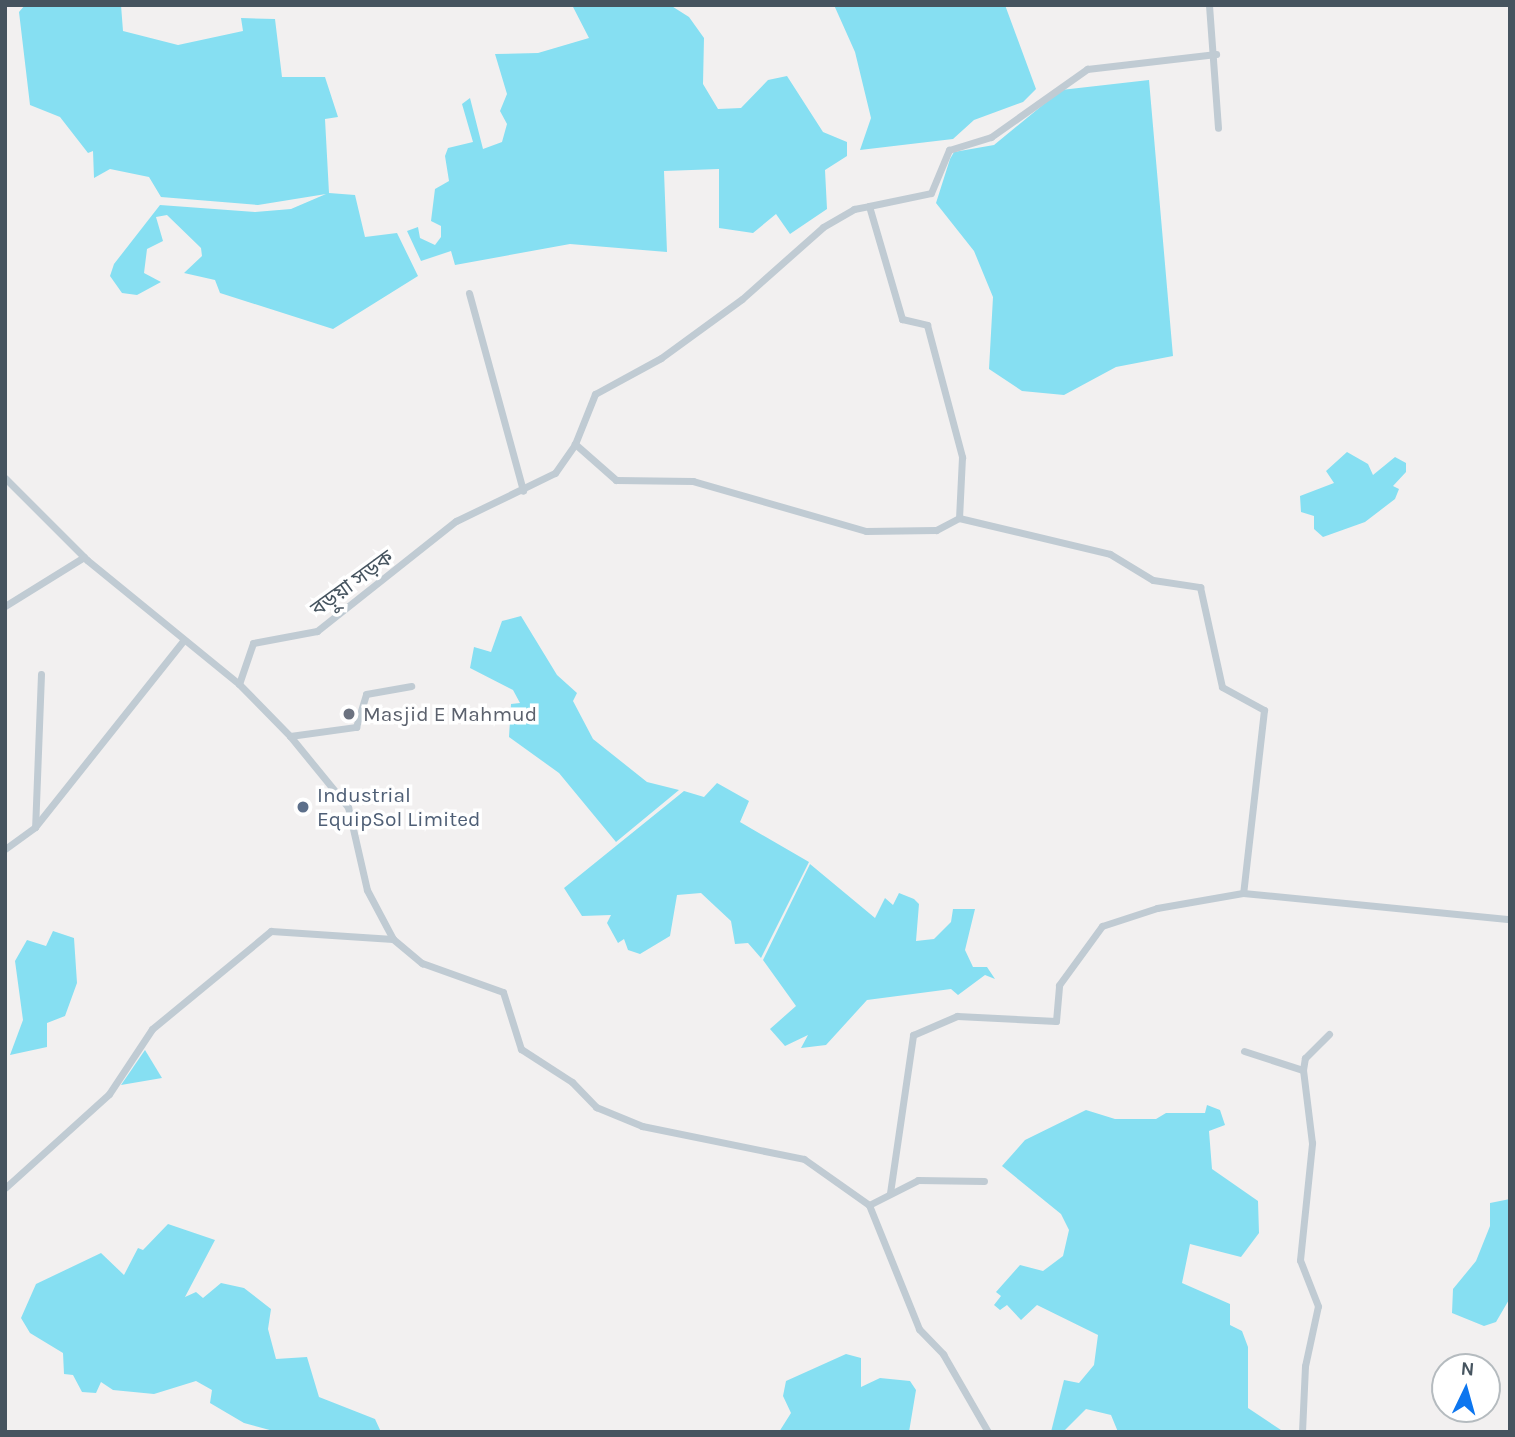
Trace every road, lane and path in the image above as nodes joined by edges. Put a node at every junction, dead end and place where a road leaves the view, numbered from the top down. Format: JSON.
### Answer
{"nodes":[{"id":1,"x":1209,"y":5,"type":"edge"},
{"id":2,"x":1216,"y":54,"type":"junction"},
{"id":3,"x":1218,"y":128,"type":"dead end"},
{"id":4,"x":869,"y":206,"type":"junction"},
{"id":5,"x":470,"y":293,"type":"dead end"},
{"id":6,"x":575,"y":444,"type":"junction"},
{"id":7,"x":5,"y":478,"type":"edge"},
{"id":8,"x":523,"y":491,"type":"junction"},
{"id":9,"x":959,"y":518,"type":"junction"},
{"id":10,"x":83,"y":556,"type":"junction"},
{"id":11,"x":5,"y":606,"type":"edge"},
{"id":12,"x":184,"y":641,"type":"junction"},
{"id":13,"x":41,"y":674,"type":"dead end"},
{"id":14,"x":239,"y":684,"type":"junction"},
{"id":15,"x":411,"y":686,"type":"dead end"},
{"id":16,"x":290,"y":736,"type":"junction"},
{"id":17,"x":35,"y":827,"type":"junction"},
{"id":18,"x":5,"y":849,"type":"edge"},
{"id":19,"x":1243,"y":893,"type":"junction"},
{"id":20,"x":1510,"y":919,"type":"edge"},
{"id":21,"x":393,"y":939,"type":"junction"},
{"id":22,"x":1329,"y":1034,"type":"dead end"},
{"id":23,"x":1244,"y":1051,"type":"dead end"},
{"id":24,"x":1303,"y":1070,"type":"junction"},
{"id":25,"x":984,"y":1181,"type":"dead end"},
{"id":26,"x":5,"y":1188,"type":"edge"},
{"id":27,"x":890,"y":1193,"type":"junction"},
{"id":28,"x":869,"y":1205,"type":"junction"},
{"id":29,"x":988,"y":1432,"type":"edge"},
{"id":30,"x":1302,"y":1432,"type":"edge"}],
"edges":[{"from":1,"to":2,"type":"street"},
{"from":2,"to":3,"type":"street"},
{"from":2,"to":4,"type":"street"},
{"from":4,"to":6,"type":"street","name":"বড়ুয়া সড়ক"},
{"from":4,"to":9,"type":"street"},
{"from":5,"to":8,"type":"street"},
{"from":6,"to":8,"type":"street","name":"বড়ুয়া সড়ক"},
{"from":6,"to":9,"type":"street"},
{"from":7,"to":10,"type":"street"},
{"from":8,"to":14,"type":"street","name":"বড়ুয়া সড়ক"},
{"from":9,"to":19,"type":"street"},
{"from":10,"to":11,"type":"street"},
{"from":10,"to":12,"type":"street"},
{"from":12,"to":14,"type":"street"},
{"from":12,"to":17,"type":"street"},
{"from":13,"to":17,"type":"street"},
{"from":14,"to":16,"type":"street"},
{"from":15,"to":16,"type":"street"},
{"from":16,"to":21,"type":"street"},
{"from":17,"to":18,"type":"street"},
{"from":19,"to":20,"type":"street"},
{"from":19,"to":27,"type":"street"},
{"from":21,"to":26,"type":"street"},
{"from":21,"to":28,"type":"street"},
{"from":22,"to":24,"type":"street"},
{"from":23,"to":24,"type":"street"},
{"from":24,"to":30,"type":"street"},
{"from":25,"to":27,"type":"street"},
{"from":27,"to":28,"type":"street"},
{"from":28,"to":29,"type":"street"}]}
